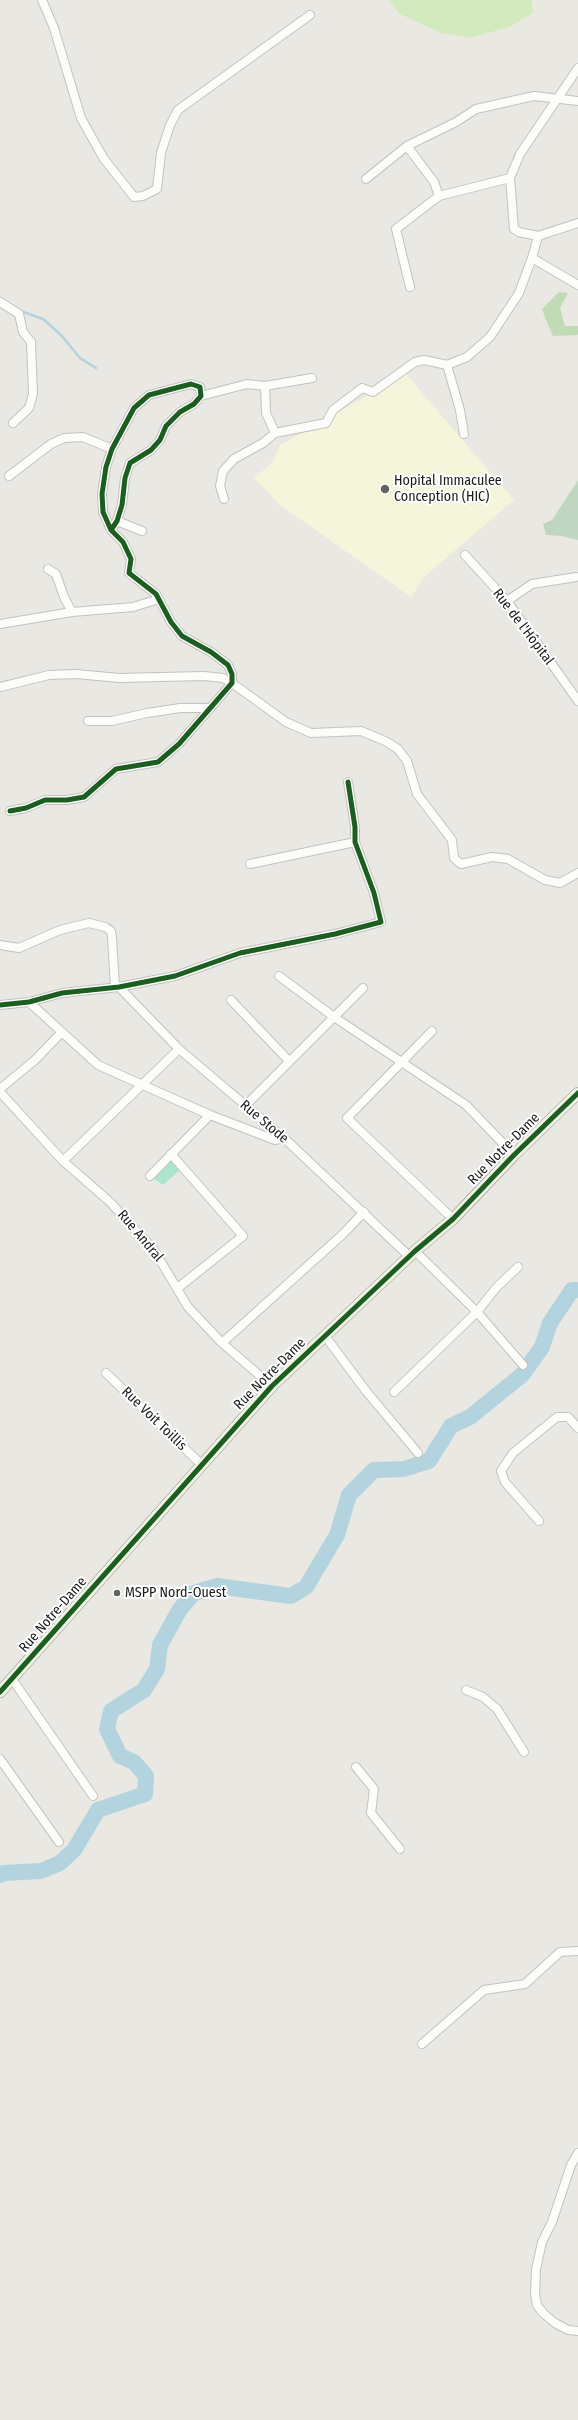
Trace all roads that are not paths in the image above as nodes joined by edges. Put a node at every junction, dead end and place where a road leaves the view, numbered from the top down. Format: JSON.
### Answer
{"nodes":[{"id":1,"x":42,"y":0,"type":"edge"},
{"id":2,"x":310,"y":15,"type":"dead end"},
{"id":3,"x":578,"y":68,"type":"edge"},
{"id":4,"x":556,"y":99,"type":"junction"},
{"id":5,"x":578,"y":100,"type":"edge"},
{"id":6,"x":406,"y":146,"type":"junction"},
{"id":7,"x":510,"y":178,"type":"junction"},
{"id":8,"x":366,"y":179,"type":"dead end"},
{"id":9,"x":440,"y":196,"type":"junction"},
{"id":10,"x":578,"y":223,"type":"edge"},
{"id":11,"x":538,"y":236,"type":"junction"},
{"id":12,"x":532,"y":258,"type":"junction"},
{"id":13,"x":578,"y":285,"type":"edge"},
{"id":14,"x":410,"y":287,"type":"dead end"},
{"id":15,"x":0,"y":302,"type":"edge"},
{"id":16,"x":447,"y":365,"type":"junction"},
{"id":17,"x":312,"y":378,"type":"dead end"},
{"id":18,"x":265,"y":386,"type":"junction"},
{"id":19,"x":201,"y":396,"type":"junction"},
{"id":20,"x":13,"y":423,"type":"dead end"},
{"id":21,"x":275,"y":433,"type":"junction"},
{"id":22,"x":464,"y":434,"type":"dead end"},
{"id":23,"x":112,"y":449,"type":"junction"},
{"id":24,"x":9,"y":476,"type":"dead end"},
{"id":25,"x":224,"y":499,"type":"dead end"},
{"id":26,"x":118,"y":521,"type":"junction"},
{"id":27,"x":111,"y":530,"type":"junction"},
{"id":28,"x":142,"y":531,"type":"dead end"},
{"id":29,"x":465,"y":555,"type":"dead end"},
{"id":30,"x":48,"y":569,"type":"dead end"},
{"id":31,"x":576,"y":577,"type":"dead end"},
{"id":32,"x":160,"y":599,"type":"junction"},
{"id":33,"x":507,"y":601,"type":"junction"},
{"id":34,"x":72,"y":612,"type":"junction"},
{"id":35,"x":0,"y":624,"type":"edge"},
{"id":36,"x":232,"y":683,"type":"junction"},
{"id":37,"x":0,"y":687,"type":"edge"},
{"id":38,"x":578,"y":701,"type":"edge"},
{"id":39,"x":208,"y":708,"type":"junction"},
{"id":40,"x":88,"y":721,"type":"dead end"},
{"id":41,"x":348,"y":782,"type":"dead end"},
{"id":42,"x":10,"y":811,"type":"dead end"},
{"id":43,"x":355,"y":842,"type":"junction"},
{"id":44,"x":250,"y":864,"type":"dead end"},
{"id":45,"x":578,"y":873,"type":"edge"},
{"id":46,"x":0,"y":945,"type":"edge"},
{"id":47,"x":279,"y":976,"type":"dead end"},
{"id":48,"x":117,"y":987,"type":"junction"},
{"id":49,"x":363,"y":988,"type":"dead end"},
{"id":50,"x":231,"y":1000,"type":"dead end"},
{"id":51,"x":29,"y":1002,"type":"junction"},
{"id":52,"x":0,"y":1004,"type":"edge"},
{"id":53,"x":334,"y":1017,"type":"junction"},
{"id":54,"x":432,"y":1031,"type":"dead end"},
{"id":55,"x":61,"y":1033,"type":"junction"},
{"id":56,"x":179,"y":1049,"type":"junction"},
{"id":57,"x":289,"y":1062,"type":"junction"},
{"id":58,"x":402,"y":1062,"type":"junction"},
{"id":59,"x":141,"y":1085,"type":"junction"},
{"id":60,"x":0,"y":1089,"type":"edge"},
{"id":61,"x":0,"y":1092,"type":"edge"},
{"id":62,"x":578,"y":1093,"type":"edge"},
{"id":63,"x":245,"y":1106,"type":"junction"},
{"id":64,"x":210,"y":1115,"type":"junction"},
{"id":65,"x":284,"y":1138,"type":"junction"},
{"id":66,"x":171,"y":1154,"type":"junction"},
{"id":67,"x":514,"y":1155,"type":"junction"},
{"id":68,"x":63,"y":1161,"type":"junction"},
{"id":69,"x":150,"y":1176,"type":"dead end"},
{"id":70,"x":364,"y":1212,"type":"junction"},
{"id":71,"x":453,"y":1219,"type":"junction"},
{"id":72,"x":413,"y":1254,"type":"junction"},
{"id":73,"x":518,"y":1267,"type":"dead end"},
{"id":74,"x":179,"y":1287,"type":"junction"},
{"id":75,"x":478,"y":1312,"type":"junction"},
{"id":76,"x":325,"y":1336,"type":"junction"},
{"id":77,"x":222,"y":1343,"type":"junction"},
{"id":78,"x":523,"y":1365,"type":"dead end"},
{"id":79,"x":106,"y":1374,"type":"dead end"},
{"id":80,"x":272,"y":1386,"type":"junction"},
{"id":81,"x":394,"y":1392,"type":"dead end"},
{"id":82,"x":578,"y":1428,"type":"edge"},
{"id":83,"x":418,"y":1453,"type":"dead end"},
{"id":84,"x":201,"y":1464,"type":"junction"},
{"id":85,"x":539,"y":1521,"type":"dead end"},
{"id":86,"x":12,"y":1679,"type":"junction"},
{"id":87,"x":466,"y":1690,"type":"dead end"},
{"id":88,"x":0,"y":1692,"type":"edge"},
{"id":89,"x":524,"y":1752,"type":"dead end"},
{"id":90,"x":0,"y":1759,"type":"edge"},
{"id":91,"x":356,"y":1767,"type":"dead end"},
{"id":92,"x":93,"y":1796,"type":"dead end"},
{"id":93,"x":59,"y":1842,"type":"dead end"},
{"id":94,"x":400,"y":1849,"type":"dead end"},
{"id":95,"x":578,"y":1951,"type":"edge"},
{"id":96,"x":422,"y":2044,"type":"dead end"},
{"id":97,"x":578,"y":2153,"type":"edge"},
{"id":98,"x":578,"y":2331,"type":"edge"}],
"edges":[{"from":1,"to":2,"type":"street"},
{"from":3,"to":4,"type":"street"},
{"from":4,"to":5,"type":"street"},
{"from":4,"to":6,"type":"street"},
{"from":4,"to":7,"type":"street"},
{"from":6,"to":8,"type":"street"},
{"from":6,"to":9,"type":"street"},
{"from":7,"to":9,"type":"street"},
{"from":7,"to":11,"type":"street"},
{"from":9,"to":14,"type":"street"},
{"from":10,"to":11,"type":"street"},
{"from":11,"to":12,"type":"street"},
{"from":12,"to":13,"type":"street"},
{"from":12,"to":16,"type":"street"},
{"from":15,"to":20,"type":"street"},
{"from":16,"to":21,"type":"street"},
{"from":16,"to":22,"type":"street"},
{"from":17,"to":18,"type":"street"},
{"from":18,"to":19,"type":"street"},
{"from":18,"to":21,"type":"street"},
{"from":19,"to":23,"type":"street"},
{"from":19,"to":26,"type":"street"},
{"from":21,"to":25,"type":"street"},
{"from":23,"to":24,"type":"street"},
{"from":23,"to":27,"type":"street"},
{"from":26,"to":27,"type":"street"},
{"from":26,"to":28,"type":"street"},
{"from":27,"to":32,"type":"street"},
{"from":29,"to":33,"type":"street","name":"Rue de l'Hôpital"},
{"from":30,"to":34,"type":"street"},
{"from":31,"to":33,"type":"street"},
{"from":32,"to":34,"type":"street"},
{"from":32,"to":36,"type":"street"},
{"from":33,"to":38,"type":"street","name":"Rue de l'Hôpital"},
{"from":34,"to":35,"type":"street"},
{"from":36,"to":37,"type":"street"},
{"from":36,"to":39,"type":"street"},
{"from":36,"to":45,"type":"street"},
{"from":39,"to":40,"type":"street"},
{"from":39,"to":42,"type":"street"},
{"from":41,"to":43,"type":"street"},
{"from":43,"to":44,"type":"street"},
{"from":43,"to":48,"type":"street"},
{"from":46,"to":48,"type":"street"},
{"from":47,"to":53,"type":"street"},
{"from":48,"to":51,"type":"street"},
{"from":48,"to":56,"type":"street","name":"Rue Stode"},
{"from":49,"to":53,"type":"street"},
{"from":50,"to":57,"type":"street"},
{"from":51,"to":52,"type":"street"},
{"from":51,"to":55,"type":"street"},
{"from":53,"to":57,"type":"street"},
{"from":53,"to":58,"type":"street"},
{"from":54,"to":58,"type":"street"},
{"from":55,"to":59,"type":"street"},
{"from":55,"to":60,"type":"street"},
{"from":56,"to":59,"type":"street"},
{"from":56,"to":63,"type":"street","name":"Rue Stode"},
{"from":57,"to":63,"type":"street"},
{"from":58,"to":67,"type":"street"},
{"from":58,"to":71,"type":"street"},
{"from":59,"to":64,"type":"street"},
{"from":59,"to":68,"type":"street"},
{"from":61,"to":68,"type":"street","name":"Rue Andral"},
{"from":62,"to":67,"type":"street","name":"Rue Notre-Dame"},
{"from":63,"to":65,"type":"street","name":"Rue Stode"},
{"from":64,"to":65,"type":"street"},
{"from":64,"to":66,"type":"street"},
{"from":65,"to":70,"type":"street","name":"Rue Stode"},
{"from":66,"to":69,"type":"street"},
{"from":66,"to":74,"type":"street"},
{"from":67,"to":71,"type":"street","name":"Rue Notre-Dame"},
{"from":68,"to":74,"type":"street","name":"Rue Andral"},
{"from":70,"to":72,"type":"street","name":"Rue Stode"},
{"from":70,"to":77,"type":"street"},
{"from":71,"to":72,"type":"street","name":"Rue Notre-Dame"},
{"from":72,"to":75,"type":"street","name":"Rue Stode"},
{"from":72,"to":76,"type":"street","name":"Rue Notre-Dame"},
{"from":73,"to":75,"type":"street"},
{"from":74,"to":77,"type":"street","name":"Rue Andral"},
{"from":75,"to":78,"type":"street","name":"Rue Stode"},
{"from":75,"to":81,"type":"street"},
{"from":76,"to":80,"type":"street","name":"Rue Notre-Dame"},
{"from":76,"to":83,"type":"street"},
{"from":77,"to":80,"type":"street","name":"Rue Andral"},
{"from":79,"to":84,"type":"street","name":"Rue Voit Toillis"},
{"from":80,"to":84,"type":"street","name":"Rue Notre-Dame"},
{"from":82,"to":85,"type":"street"},
{"from":84,"to":86,"type":"street","name":"Rue Notre-Dame"},
{"from":86,"to":88,"type":"street","name":"Rue Notre-Dame"},
{"from":86,"to":92,"type":"street"},
{"from":87,"to":89,"type":"street"},
{"from":90,"to":93,"type":"street"},
{"from":91,"to":94,"type":"street"},
{"from":95,"to":96,"type":"street"},
{"from":97,"to":98,"type":"street"}]}
